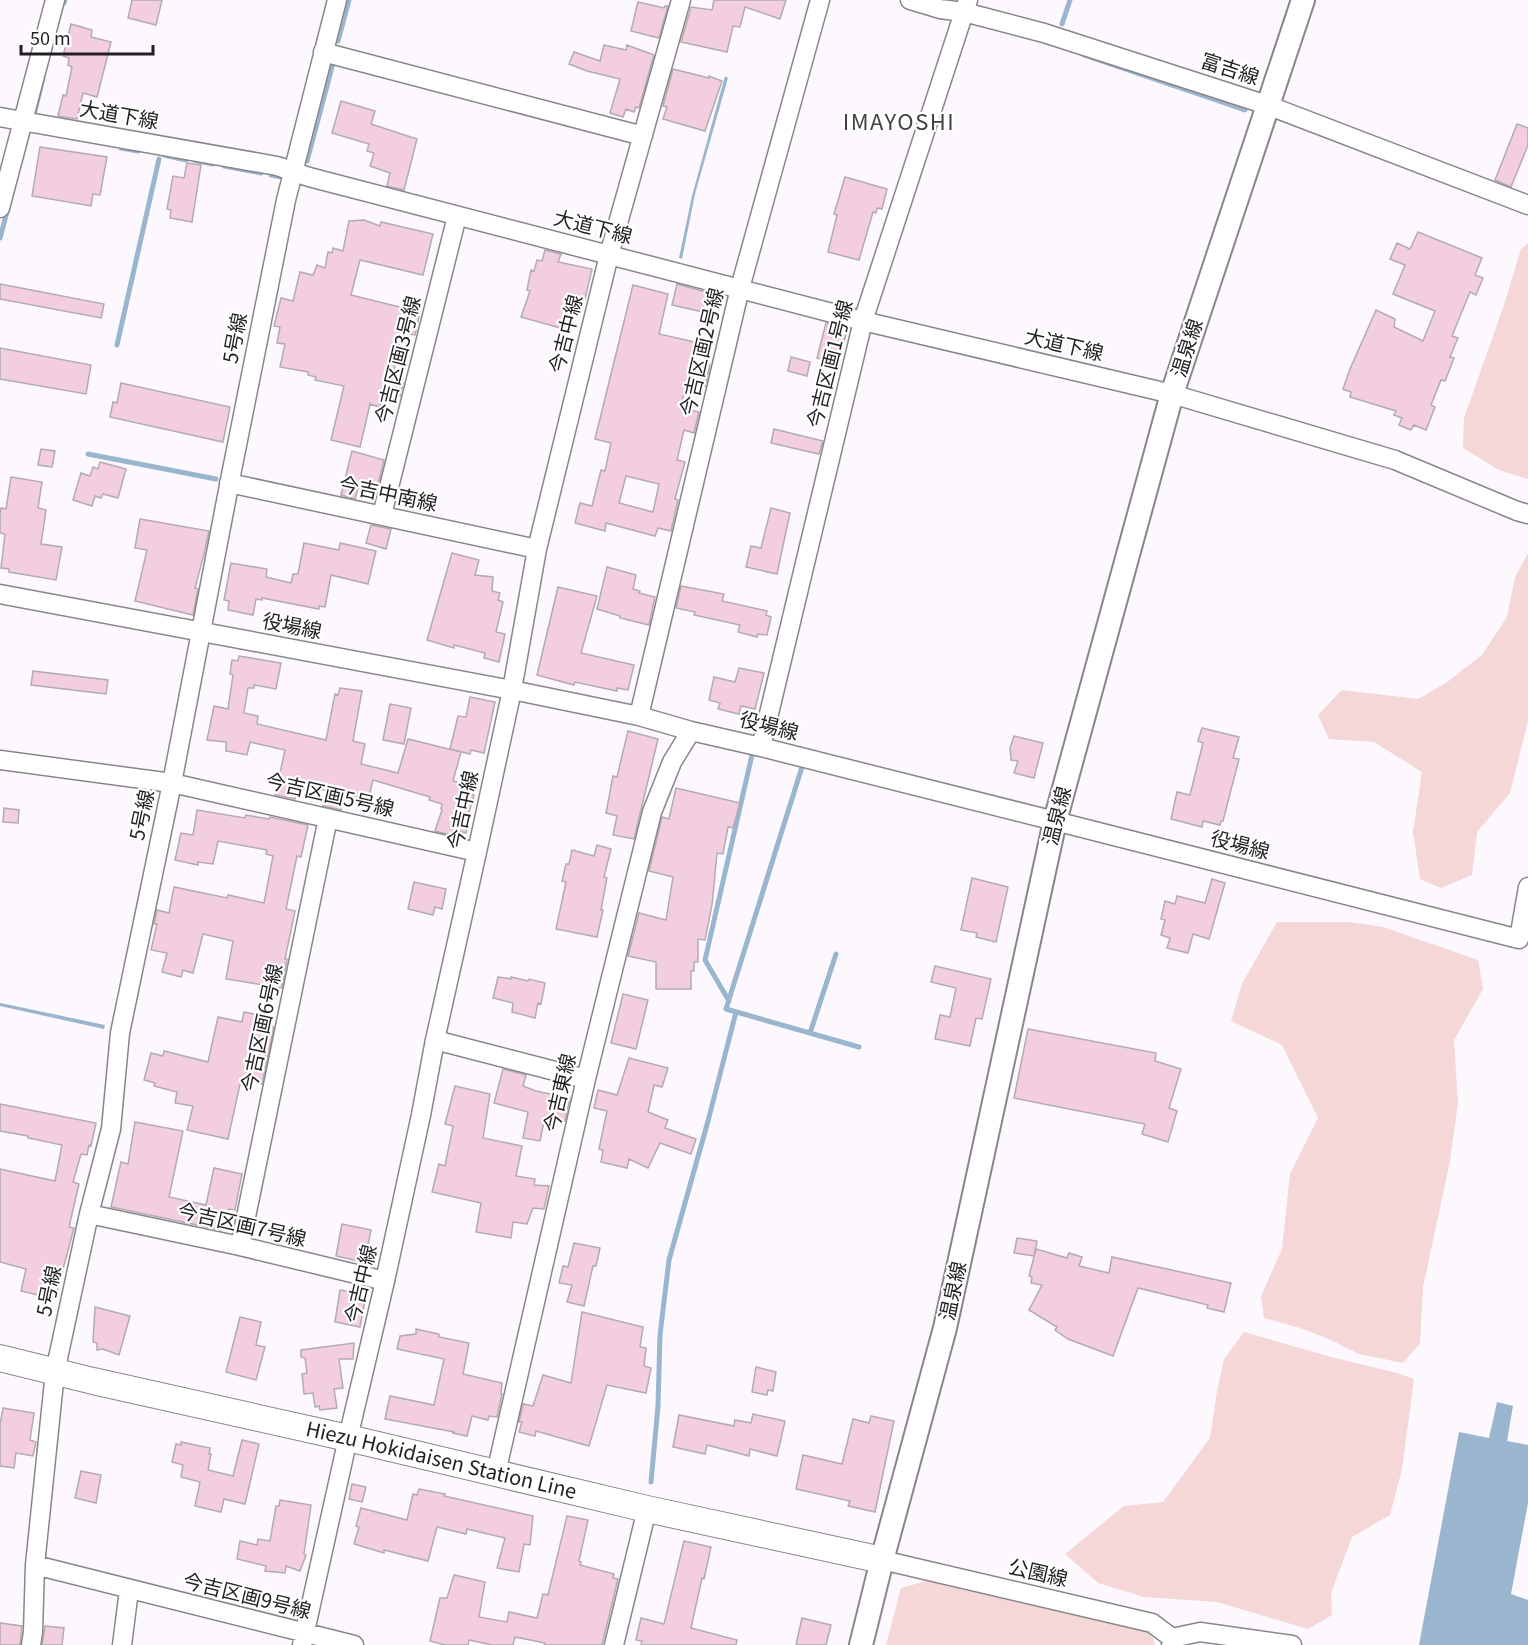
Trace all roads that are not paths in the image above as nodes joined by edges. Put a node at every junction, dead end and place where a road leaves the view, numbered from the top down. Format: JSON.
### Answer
{"nodes":[{"id":1,"x":55,"y":0,"type":"edge"},
{"id":2,"x":337,"y":0,"type":"edge"},
{"id":3,"x":681,"y":0,"type":"edge"},
{"id":4,"x":820,"y":0,"type":"edge"},
{"id":5,"x":910,"y":0,"type":"edge"},
{"id":6,"x":1303,"y":0,"type":"edge"},
{"id":7,"x":966,"y":6,"type":"edge"},
{"id":8,"x":323,"y":52,"type":"junction"},
{"id":9,"x":1267,"y":105,"type":"junction"},
{"id":10,"x":0,"y":117,"type":"edge"},
{"id":11,"x":23,"y":121,"type":"junction"},
{"id":12,"x":643,"y":136,"type":"junction"},
{"id":13,"x":292,"y":171,"type":"junction"},
{"id":14,"x":1528,"y":205,"type":"edge"},
{"id":15,"x":0,"y":208,"type":"edge"},
{"id":16,"x":457,"y":216,"type":"junction"},
{"id":17,"x":609,"y":255,"type":"junction"},
{"id":18,"x":740,"y":288,"type":"junction"},
{"id":19,"x":863,"y":321,"type":"junction"},
{"id":20,"x":1172,"y":394,"type":"junction"},
{"id":21,"x":229,"y":483,"type":"junction"},
{"id":22,"x":1528,"y":514,"type":"edge"},
{"id":23,"x":382,"y":515,"type":"junction"},
{"id":24,"x":537,"y":549,"type":"junction"},
{"id":25,"x":0,"y":594,"type":"edge"},
{"id":26,"x":201,"y":632,"type":"junction"},
{"id":27,"x":512,"y":690,"type":"junction"},
{"id":28,"x":639,"y":716,"type":"junction"},
{"id":29,"x":691,"y":731,"type":"junction"},
{"id":30,"x":761,"y":747,"type":"junction"},
{"id":31,"x":0,"y":760,"type":"edge"},
{"id":32,"x":172,"y":783,"type":"junction"},
{"id":33,"x":328,"y":818,"type":"junction"},
{"id":34,"x":1055,"y":820,"type":"junction"},
{"id":35,"x":477,"y":852,"type":"junction"},
{"id":36,"x":1528,"y":887,"type":"edge"},
{"id":37,"x":435,"y":1040,"type":"junction"},
{"id":38,"x":586,"y":1079,"type":"junction"},
{"id":39,"x":88,"y":1214,"type":"junction"},
{"id":40,"x":240,"y":1246,"type":"junction"},
{"id":41,"x":385,"y":1281,"type":"junction"},
{"id":42,"x":0,"y":1358,"type":"edge"},
{"id":43,"x":55,"y":1372,"type":"junction"},
{"id":44,"x":348,"y":1438,"type":"junction"},
{"id":45,"x":496,"y":1473,"type":"junction"},
{"id":46,"x":647,"y":1509,"type":"junction"},
{"id":47,"x":882,"y":1560,"type":"junction"},
{"id":48,"x":35,"y":1565,"type":"junction"},
{"id":49,"x":129,"y":1590,"type":"junction"},
{"id":50,"x":303,"y":1639,"type":"edge"},
{"id":51,"x":1172,"y":1641,"type":"edge"},
{"id":52,"x":31,"y":1645,"type":"edge"},
{"id":53,"x":122,"y":1645,"type":"edge"},
{"id":54,"x":354,"y":1645,"type":"edge"},
{"id":55,"x":614,"y":1645,"type":"edge"},
{"id":56,"x":861,"y":1645,"type":"edge"},
{"id":57,"x":1292,"y":1645,"type":"edge"}],
"edges":[{"from":1,"to":11,"type":"street"},
{"from":2,"to":8,"type":"street","name":"5号線"},
{"from":3,"to":12,"type":"street","name":"今吉中線"},
{"from":4,"to":18,"type":"street","name":"今吉区画2号線"},
{"from":5,"to":7,"type":"street","name":"富吉線"},
{"from":6,"to":9,"type":"street","name":"温泉線"},
{"from":7,"to":9,"type":"street","name":"富吉線"},
{"from":7,"to":19,"type":"street","name":"今吉区画1号線"},
{"from":8,"to":12,"type":"street"},
{"from":8,"to":13,"type":"street","name":"5号線"},
{"from":9,"to":14,"type":"street","name":"富吉線"},
{"from":9,"to":20,"type":"street","name":"温泉線"},
{"from":10,"to":11,"type":"street","name":"大道下線"},
{"from":11,"to":13,"type":"street","name":"大道下線"},
{"from":11,"to":15,"type":"street"},
{"from":12,"to":17,"type":"street","name":"今吉中線"},
{"from":13,"to":16,"type":"street","name":"大道下線"},
{"from":13,"to":21,"type":"street","name":"5号線"},
{"from":16,"to":17,"type":"street","name":"大道下線"},
{"from":16,"to":23,"type":"street","name":"今吉区画3号線"},
{"from":17,"to":18,"type":"street","name":"大道下線"},
{"from":17,"to":24,"type":"street","name":"今吉中線"},
{"from":18,"to":19,"type":"street","name":"大道下線"},
{"from":18,"to":28,"type":"street","name":"今吉区画2号線"},
{"from":19,"to":20,"type":"street","name":"大道下線"},
{"from":19,"to":30,"type":"street","name":"今吉区画1号線"},
{"from":20,"to":22,"type":"street","name":"大道下線"},
{"from":20,"to":34,"type":"street","name":"温泉線"},
{"from":21,"to":23,"type":"street","name":"今吉中南線"},
{"from":21,"to":26,"type":"street","name":"5号線"},
{"from":23,"to":24,"type":"street","name":"今吉中南線"},
{"from":24,"to":27,"type":"street","name":"今吉中線"},
{"from":25,"to":26,"type":"street","name":"役場線"},
{"from":26,"to":27,"type":"street","name":"役場線"},
{"from":26,"to":32,"type":"street","name":"5号線"},
{"from":27,"to":28,"type":"street","name":"役場線"},
{"from":27,"to":35,"type":"street","name":"今吉中線"},
{"from":28,"to":29,"type":"street","name":"役場線"},
{"from":29,"to":30,"type":"street","name":"役場線"},
{"from":29,"to":38,"type":"street","name":"今吉東線"},
{"from":30,"to":34,"type":"street","name":"役場線"},
{"from":31,"to":32,"type":"street","name":"今吉区画5号線"},
{"from":32,"to":33,"type":"street","name":"今吉区画5号線"},
{"from":32,"to":39,"type":"street","name":"5号線"},
{"from":33,"to":35,"type":"street","name":"今吉区画5号線"},
{"from":33,"to":40,"type":"street","name":"今吉区画6号線"},
{"from":34,"to":36,"type":"street","name":"役場線"},
{"from":34,"to":47,"type":"street","name":"温泉線"},
{"from":35,"to":37,"type":"street","name":"今吉中線"},
{"from":37,"to":38,"type":"street"},
{"from":37,"to":41,"type":"street","name":"今吉中線"},
{"from":38,"to":45,"type":"street","name":"今吉東線"},
{"from":39,"to":40,"type":"street","name":"今吉区画7号線"},
{"from":39,"to":43,"type":"street","name":"5号線"},
{"from":40,"to":41,"type":"street","name":"今吉区画7号線"},
{"from":41,"to":44,"type":"street","name":"今吉中線"},
{"from":42,"to":43,"type":"main road","name":"Hiezu Hokidaisen Station Line"},
{"from":43,"to":44,"type":"main road","name":"Hiezu Hokidaisen Station Line"},
{"from":43,"to":48,"type":"street","name":"5号線"},
{"from":44,"to":45,"type":"main road","name":"Hiezu Hokidaisen Station Line"},
{"from":44,"to":50,"type":"street","name":"今吉中線"},
{"from":45,"to":46,"type":"main road","name":"Hiezu Hokidaisen Station Line"},
{"from":46,"to":47,"type":"main road","name":"Hiezu Hokidaisen Station Line"},
{"from":46,"to":55,"type":"street"},
{"from":47,"to":51,"type":"street","name":"公園線"},
{"from":47,"to":56,"type":"street","name":"温泉線"},
{"from":48,"to":49,"type":"street","name":"今吉区画9号線"},
{"from":48,"to":52,"type":"street","name":"5号線"},
{"from":49,"to":50,"type":"street","name":"今吉区画9号線"},
{"from":49,"to":53,"type":"street"},
{"from":50,"to":54,"type":"street","name":"今吉区画9号線"},
{"from":51,"to":57,"type":"street"}]}
